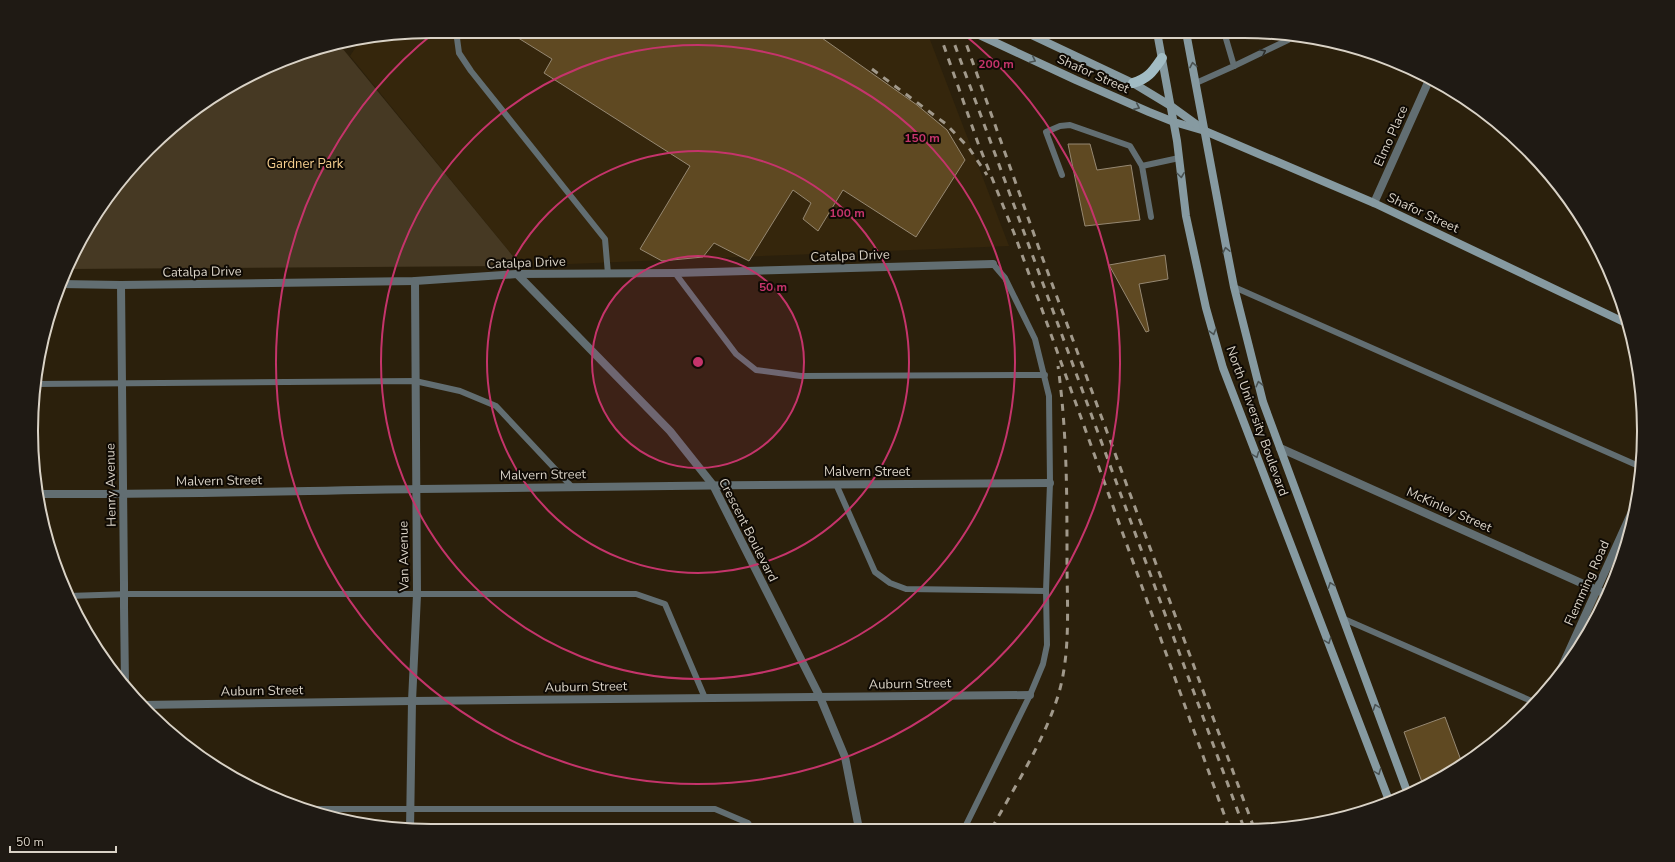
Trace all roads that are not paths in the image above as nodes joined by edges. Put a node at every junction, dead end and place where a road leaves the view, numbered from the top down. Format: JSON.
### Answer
{"nodes":[{"id":1,"x":457,"y":38,"type":"edge"},
{"id":2,"x":986,"y":38,"type":"edge"},
{"id":3,"x":1038,"y":38,"type":"edge"},
{"id":4,"x":1158,"y":38,"type":"edge"},
{"id":5,"x":1187,"y":38,"type":"edge"},
{"id":6,"x":1226,"y":38,"type":"edge"},
{"id":7,"x":1287,"y":40,"type":"edge"},
{"id":8,"x":1162,"y":58,"type":"junction"},
{"id":9,"x":1234,"y":66,"type":"junction"},
{"id":10,"x":1133,"y":83,"type":"junction"},
{"id":11,"x":1196,"y":84,"type":"junction"},
{"id":12,"x":1427,"y":84,"type":"edge"},
{"id":13,"x":1171,"y":106,"type":"junction"},
{"id":14,"x":1174,"y":122,"type":"junction"},
{"id":15,"x":1206,"y":131,"type":"junction"},
{"id":16,"x":1179,"y":158,"type":"junction"},
{"id":17,"x":1142,"y":166,"type":"junction"},
{"id":18,"x":1062,"y":175,"type":"dead end"},
{"id":19,"x":1374,"y":203,"type":"junction"},
{"id":20,"x":1152,"y":217,"type":"dead end"},
{"id":21,"x":992,"y":264,"type":"joint"},
{"id":22,"x":675,"y":273,"type":"junction"},
{"id":23,"x":517,"y":274,"type":"junction"},
{"id":24,"x":608,"y":274,"type":"junction"},
{"id":25,"x":415,"y":281,"type":"junction"},
{"id":26,"x":67,"y":284,"type":"edge"},
{"id":27,"x":121,"y":284,"type":"junction"},
{"id":28,"x":1234,"y":287,"type":"junction"},
{"id":29,"x":1621,"y":321,"type":"edge"},
{"id":30,"x":1045,"y":375,"type":"junction"},
{"id":31,"x":415,"y":381,"type":"junction"},
{"id":32,"x":122,"y":383,"type":"junction"},
{"id":33,"x":41,"y":384,"type":"edge"},
{"id":34,"x":1280,"y":448,"type":"junction"},
{"id":35,"x":1635,"y":465,"type":"edge"},
{"id":36,"x":1050,"y":483,"type":"junction"},
{"id":37,"x":836,"y":484,"type":"junction"},
{"id":38,"x":713,"y":485,"type":"junction"},
{"id":39,"x":572,"y":487,"type":"junction"},
{"id":40,"x":415,"y":489,"type":"junction"},
{"id":41,"x":43,"y":494,"type":"edge"},
{"id":42,"x":123,"y":495,"type":"junction"},
{"id":43,"x":1625,"y":527,"type":"edge"},
{"id":44,"x":1597,"y":590,"type":"junction"},
{"id":45,"x":1046,"y":591,"type":"junction"},
{"id":46,"x":1602,"y":592,"type":"edge"},
{"id":47,"x":417,"y":595,"type":"junction"},
{"id":48,"x":75,"y":596,"type":"edge"},
{"id":49,"x":1344,"y":619,"type":"junction"},
{"id":50,"x":1568,"y":653,"type":"edge"},
{"id":51,"x":125,"y":677,"type":"edge"},
{"id":52,"x":1030,"y":694,"type":"junction"},
{"id":53,"x":820,"y":697,"type":"junction"},
{"id":54,"x":705,"y":698,"type":"junction"},
{"id":55,"x":412,"y":700,"type":"junction"},
{"id":56,"x":1530,"y":700,"type":"edge"},
{"id":57,"x":149,"y":705,"type":"edge"},
{"id":58,"x":1406,"y":789,"type":"edge"},
{"id":59,"x":1387,"y":796,"type":"edge"},
{"id":60,"x":323,"y":809,"type":"edge"},
{"id":61,"x":411,"y":810,"type":"junction"},
{"id":62,"x":410,"y":823,"type":"edge"},
{"id":63,"x":749,"y":824,"type":"edge"},
{"id":64,"x":858,"y":824,"type":"edge"},
{"id":65,"x":966,"y":824,"type":"edge"}],
"edges":[{"from":1,"to":24,"type":"lane"},
{"from":2,"to":14,"type":"main road","name":"Shafor Street","one_way":true},
{"from":3,"to":10,"type":"main road","name":"Shafor Street"},
{"from":4,"to":8,"type":"main road","name":"North University Boulevard"},
{"from":11,"to":5,"type":"main road","name":"North University Boulevard","one_way":true},
{"from":6,"to":9,"type":"lane"},
{"from":9,"to":7,"type":"lane","one_way":true},
{"from":8,"to":10,"type":"main road"},
{"from":8,"to":13,"type":"main road","name":"North University Boulevard"},
{"from":9,"to":11,"type":"lane"},
{"from":10,"to":13,"type":"main road","name":"Shafor Street"},
{"from":11,"to":15,"type":"main road","name":"North University Boulevard"},
{"from":12,"to":19,"type":"street","name":"Elmo Place"},
{"from":13,"to":14,"type":"main road","name":"North University Boulevard"},
{"from":13,"to":15,"type":"main road","name":"Shafor Street"},
{"from":14,"to":15,"type":"main road","name":"Shafor Street"},
{"from":14,"to":16,"type":"main road","name":"North University Boulevard"},
{"from":15,"to":19,"type":"main road","name":"Shafor Street"},
{"from":28,"to":15,"type":"main road","name":"North University Boulevard","one_way":true},
{"from":16,"to":17,"type":"lane"},
{"from":16,"to":59,"type":"main road","name":"North University Boulevard","one_way":true},
{"from":17,"to":18,"type":"lane"},
{"from":17,"to":20,"type":"lane"},
{"from":19,"to":29,"type":"main road","name":"Shafor Street"},
{"from":21,"to":22,"type":"street","name":"Catalpa Drive"},
{"from":21,"to":30,"type":"lane"},
{"from":22,"to":24,"type":"street","name":"Catalpa Drive"},
{"from":22,"to":30,"type":"lane"},
{"from":23,"to":24,"type":"street","name":"Catalpa Drive"},
{"from":23,"to":25,"type":"street","name":"Catalpa Drive"},
{"from":23,"to":38,"type":"street","name":"Crescent Boulevard"},
{"from":25,"to":27,"type":"street","name":"Catalpa Drive"},
{"from":25,"to":31,"type":"street","name":"Van Avenue"},
{"from":26,"to":27,"type":"street","name":"Catalpa Drive"},
{"from":27,"to":32,"type":"street","name":"Henry Avenue"},
{"from":34,"to":28,"type":"main road","name":"North University Boulevard","one_way":true},
{"from":28,"to":35,"type":"lane"},
{"from":30,"to":36,"type":"lane"},
{"from":31,"to":32,"type":"lane"},
{"from":31,"to":39,"type":"lane"},
{"from":31,"to":40,"type":"street","name":"Van Avenue"},
{"from":32,"to":33,"type":"lane"},
{"from":32,"to":42,"type":"street","name":"Henry Avenue"},
{"from":34,"to":44,"type":"street","name":"McKinley Street"},
{"from":49,"to":34,"type":"main road","name":"North University Boulevard","one_way":true},
{"from":36,"to":37,"type":"street","name":"Malvern Street"},
{"from":36,"to":45,"type":"lane"},
{"from":37,"to":38,"type":"street","name":"Malvern Street"},
{"from":37,"to":45,"type":"lane"},
{"from":38,"to":39,"type":"street","name":"Malvern Street"},
{"from":38,"to":53,"type":"street","name":"Crescent Boulevard"},
{"from":39,"to":40,"type":"street","name":"Malvern Street"},
{"from":40,"to":42,"type":"street","name":"Malvern Street"},
{"from":40,"to":47,"type":"street","name":"Van Avenue"},
{"from":41,"to":42,"type":"street","name":"Malvern Street"},
{"from":42,"to":51,"type":"street","name":"Henry Avenue","bridge":true},
{"from":43,"to":44,"type":"street","name":"Flemming Road"},
{"from":44,"to":46,"type":"street","name":"McKinley Street"},
{"from":44,"to":50,"type":"street","name":"Flemming Road"},
{"from":45,"to":52,"type":"lane"},
{"from":47,"to":48,"type":"lane"},
{"from":47,"to":54,"type":"lane"},
{"from":47,"to":55,"type":"street","name":"Van Avenue"},
{"from":49,"to":56,"type":"lane"},
{"from":58,"to":49,"type":"main road","name":"North University Boulevard","one_way":true},
{"from":52,"to":53,"type":"street","name":"Auburn Street"},
{"from":52,"to":65,"type":"lane"},
{"from":53,"to":54,"type":"street","name":"Auburn Street"},
{"from":53,"to":64,"type":"street","name":"Crescent Boulevard"},
{"from":54,"to":55,"type":"street","name":"Auburn Street"},
{"from":55,"to":57,"type":"street","name":"Auburn Street"},
{"from":55,"to":61,"type":"street","name":"Van Avenue"},
{"from":60,"to":61,"type":"lane"},
{"from":61,"to":62,"type":"street","name":"Van Avenue"},
{"from":61,"to":63,"type":"lane"}]}
